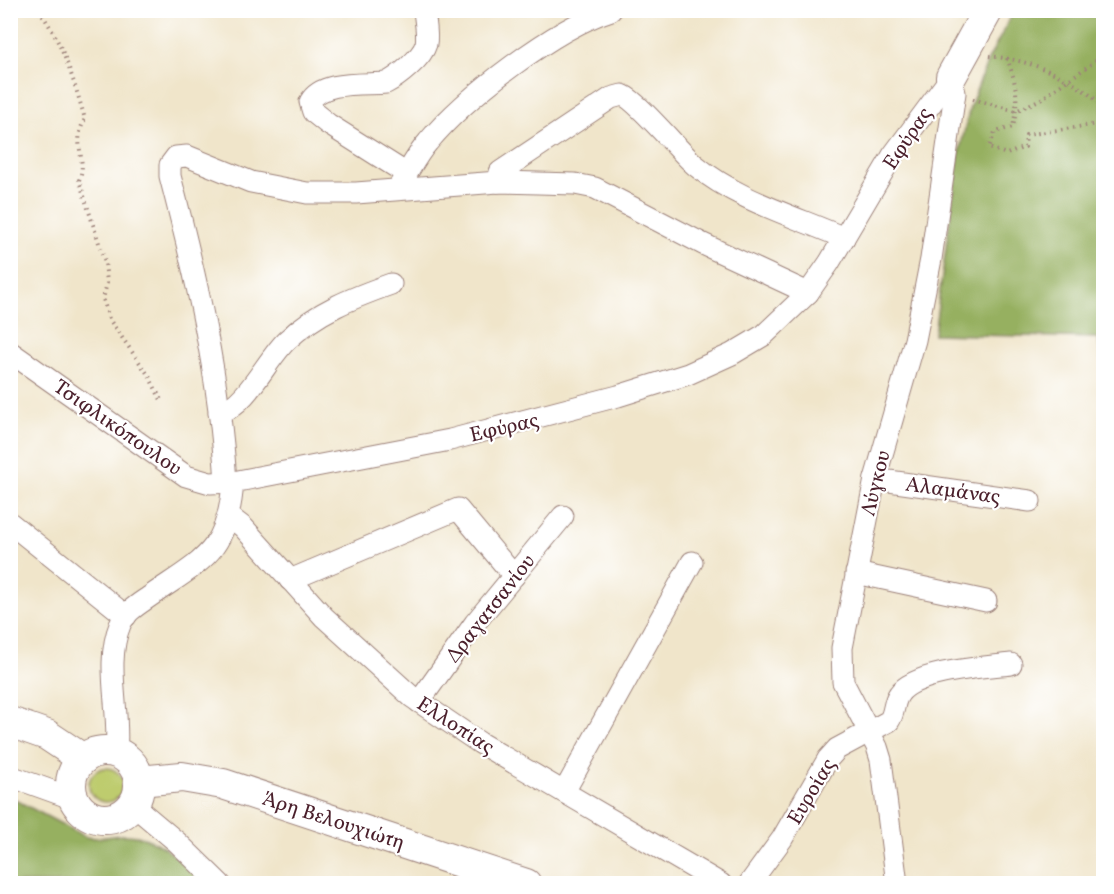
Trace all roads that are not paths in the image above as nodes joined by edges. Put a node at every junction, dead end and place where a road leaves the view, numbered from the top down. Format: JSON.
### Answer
{"nodes":[{"id":1,"x":424,"y":10,"type":"edge"},
{"id":2,"x":611,"y":10,"type":"edge"},
{"id":3,"x":988,"y":10,"type":"edge"},
{"id":4,"x":957,"y":75,"type":"junction"},
{"id":5,"x":402,"y":182,"type":"junction"},
{"id":6,"x":498,"y":182,"type":"junction"},
{"id":7,"x":844,"y":238,"type":"junction"},
{"id":8,"x":391,"y":284,"type":"dead end"},
{"id":9,"x":808,"y":293,"type":"junction"},
{"id":10,"x":10,"y":352,"type":"edge"},
{"id":11,"x":219,"y":413,"type":"junction"},
{"id":12,"x":875,"y":479,"type":"junction"},
{"id":13,"x":230,"y":483,"type":"junction"},
{"id":14,"x":1030,"y":501,"type":"dead end"},
{"id":15,"x":563,"y":516,"type":"dead end"},
{"id":16,"x":230,"y":517,"type":"junction"},
{"id":17,"x":10,"y":523,"type":"edge"},
{"id":18,"x":692,"y":562,"type":"dead end"},
{"id":19,"x":855,"y":573,"type":"junction"},
{"id":20,"x":514,"y":576,"type":"junction"},
{"id":21,"x":290,"y":579,"type":"junction"},
{"id":22,"x":986,"y":601,"type":"dead end"},
{"id":23,"x":126,"y":616,"type":"junction"},
{"id":24,"x":1011,"y":664,"type":"dead end"},
{"id":25,"x":419,"y":702,"type":"junction"},
{"id":26,"x":10,"y":722,"type":"edge"},
{"id":27,"x":869,"y":733,"type":"junction"},
{"id":28,"x":116,"y":753,"type":"junction"},
{"id":29,"x":83,"y":759,"type":"junction"},
{"id":30,"x":10,"y":776,"type":"edge"},
{"id":31,"x":564,"y":792,"type":"junction"},
{"id":32,"x":136,"y":793,"type":"junction"},
{"id":33,"x":74,"y":799,"type":"junction"},
{"id":34,"x":219,"y":884,"type":"edge"},
{"id":35,"x":525,"y":884,"type":"edge"},
{"id":36,"x":721,"y":884,"type":"edge"},
{"id":37,"x":748,"y":884,"type":"edge"},
{"id":38,"x":897,"y":884,"type":"edge"}],
"edges":[{"from":1,"to":5,"type":"street"},
{"from":2,"to":5,"type":"street"},
{"from":3,"to":4,"type":"street"},
{"from":4,"to":7,"type":"street","name":"Εφύρας"},
{"from":4,"to":12,"type":"street","name":"Λύγκου"},
{"from":5,"to":6,"type":"street"},
{"from":5,"to":11,"type":"street"},
{"from":6,"to":7,"type":"street"},
{"from":6,"to":9,"type":"street"},
{"from":7,"to":9,"type":"street","name":"Εφύρας"},
{"from":8,"to":11,"type":"street"},
{"from":9,"to":13,"type":"street","name":"Εφύρας"},
{"from":10,"to":13,"type":"street","name":"Τσιφλικόπουλου"},
{"from":11,"to":13,"type":"street"},
{"from":12,"to":14,"type":"street","name":"Αλαμάνας"},
{"from":12,"to":19,"type":"street","name":"Λύγκου"},
{"from":13,"to":16,"type":"street"},
{"from":15,"to":20,"type":"street","name":"Δραγατσανίου"},
{"from":16,"to":21,"type":"street","name":"Ελλοπίας"},
{"from":16,"to":23,"type":"street"},
{"from":17,"to":23,"type":"street"},
{"from":18,"to":31,"type":"street"},
{"from":19,"to":22,"type":"street"},
{"from":19,"to":27,"type":"street","name":"Λύγκου"},
{"from":20,"to":21,"type":"street"},
{"from":20,"to":25,"type":"street","name":"Δραγατσανίου"},
{"from":21,"to":25,"type":"street","name":"Ελλοπίας"},
{"from":23,"to":28,"type":"street"},
{"from":24,"to":27,"type":"street","name":"Ευροίας"},
{"from":25,"to":31,"type":"street","name":"Ελλοπίας"},
{"from":26,"to":29,"type":"street"},
{"from":27,"to":37,"type":"street","name":"Ευροίας"},
{"from":27,"to":38,"type":"street","name":"Λύγκου"},
{"from":28,"to":29,"type":"street"},
{"from":28,"to":32,"type":"street"},
{"from":29,"to":33,"type":"street"},
{"from":30,"to":33,"type":"street"},
{"from":31,"to":36,"type":"street","name":"Ελλοπίας"},
{"from":32,"to":33,"type":"street"},
{"from":32,"to":34,"type":"street"},
{"from":32,"to":35,"type":"street","name":"Άρη Βελουχιώτη"}]}
